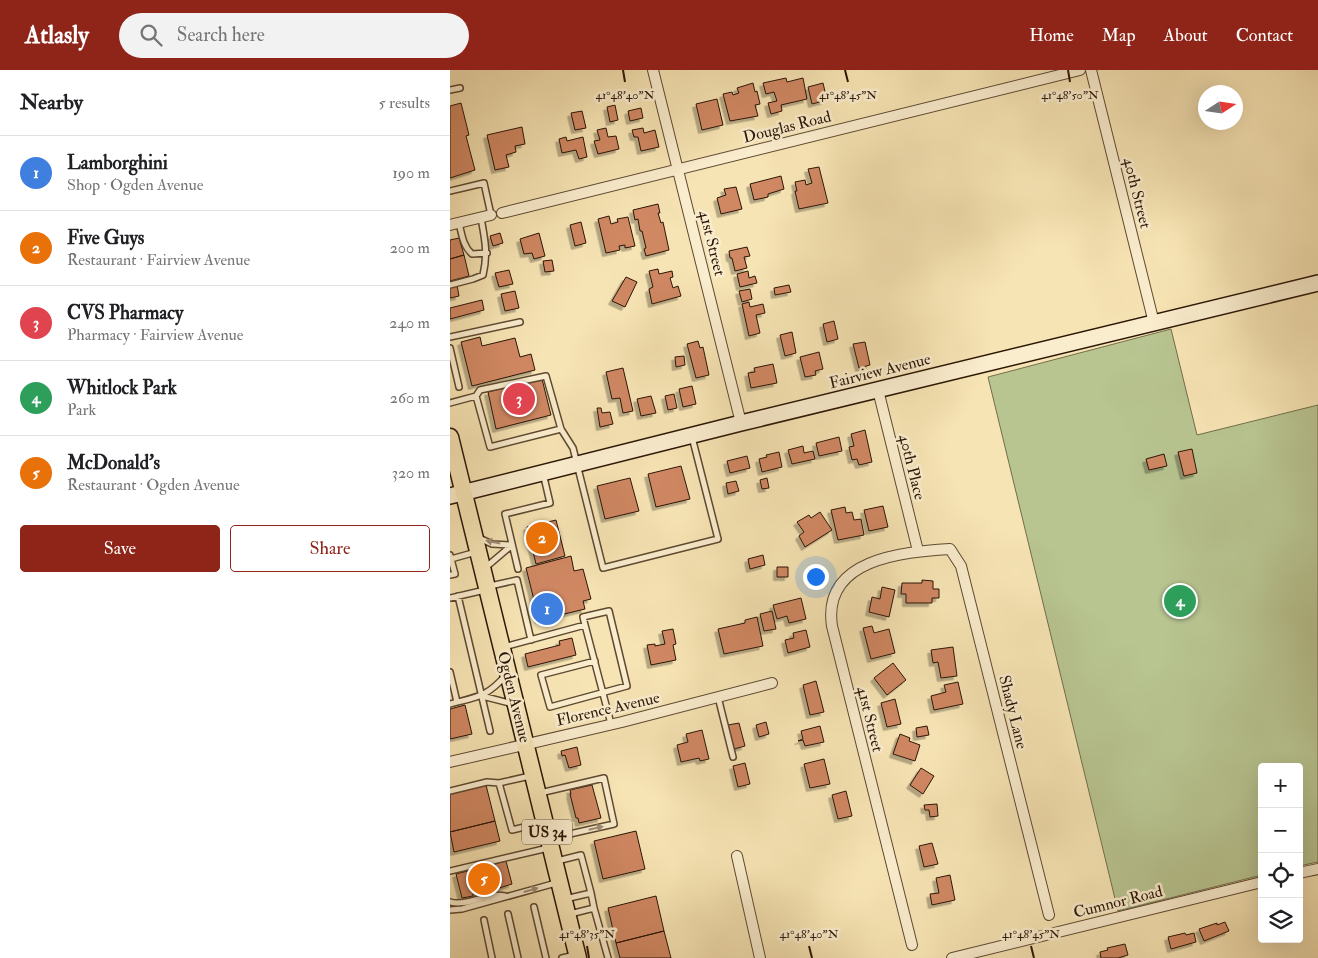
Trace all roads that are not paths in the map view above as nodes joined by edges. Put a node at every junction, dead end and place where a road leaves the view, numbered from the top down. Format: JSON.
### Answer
{"nodes":[{"id":1,"x":653,"y":70,"type":"edge"},
{"id":2,"x":1080,"y":70,"type":"edge"},
{"id":3,"x":1091,"y":70,"type":"edge"},
{"id":4,"x":460,"y":88,"type":"dead end"},
{"id":5,"x":450,"y":90,"type":"edge"},
{"id":6,"x":678,"y":169,"type":"junction"},
{"id":7,"x":450,"y":191,"type":"edge"},
{"id":8,"x":491,"y":215,"type":"junction"},
{"id":9,"x":455,"y":224,"type":"edge"},
{"id":10,"x":486,"y":253,"type":"junction"},
{"id":11,"x":1318,"y":282,"type":"edge"},
{"id":12,"x":450,"y":285,"type":"edge"},
{"id":13,"x":520,"y":322,"type":"dead end"},
{"id":14,"x":1154,"y":323,"type":"junction"},
{"id":15,"x":450,"y":337,"type":"edge"},
{"id":16,"x":450,"y":348,"type":"edge"},
{"id":17,"x":459,"y":387,"type":"dead end"},
{"id":18,"x":878,"y":390,"type":"junction"},
{"id":19,"x":476,"y":396,"type":"junction"},
{"id":20,"x":450,"y":403,"type":"edge"},
{"id":21,"x":740,"y":423,"type":"junction"},
{"id":22,"x":561,"y":429,"type":"junction"},
{"id":23,"x":692,"y":435,"type":"junction"},
{"id":24,"x":450,"y":437,"type":"edge"},
{"id":25,"x":576,"y":464,"type":"junction"},
{"id":26,"x":543,"y":473,"type":"junction"},
{"id":27,"x":457,"y":495,"type":"edge"},
{"id":28,"x":477,"y":544,"type":"junction"},
{"id":29,"x":512,"y":545,"type":"junction"},
{"id":30,"x":918,"y":551,"type":"junction"},
{"id":31,"x":450,"y":557,"type":"edge"},
{"id":32,"x":518,"y":569,"type":"dead end"},
{"id":33,"x":483,"y":570,"type":"junction"},
{"id":34,"x":450,"y":575,"type":"edge"},
{"id":35,"x":488,"y":588,"type":"junction"},
{"id":36,"x":458,"y":596,"type":"junction"},
{"id":37,"x":450,"y":598,"type":"edge"},
{"id":38,"x":586,"y":625,"type":"junction"},
{"id":39,"x":531,"y":640,"type":"junction"},
{"id":40,"x":502,"y":648,"type":"junction"},
{"id":41,"x":595,"y":661,"type":"junction"},
{"id":42,"x":450,"y":672,"type":"edge"},
{"id":43,"x":508,"y":672,"type":"junction"},
{"id":44,"x":772,"y":683,"type":"dead end"},
{"id":45,"x":603,"y":693,"type":"junction"},
{"id":46,"x":482,"y":696,"type":"junction"},
{"id":47,"x":718,"y":697,"type":"junction"},
{"id":48,"x":457,"y":702,"type":"junction"},
{"id":49,"x":450,"y":704,"type":"edge"},
{"id":50,"x":516,"y":705,"type":"junction"},
{"id":51,"x":611,"y":724,"type":"junction"},
{"id":52,"x":490,"y":731,"type":"dead end"},
{"id":53,"x":525,"y":744,"type":"junction"},
{"id":54,"x":733,"y":757,"type":"dead end"},
{"id":55,"x":450,"y":762,"type":"edge"},
{"id":56,"x":533,"y":775,"type":"junction"},
{"id":57,"x":498,"y":783,"type":"junction"},
{"id":58,"x":450,"y":791,"type":"edge"},
{"id":59,"x":538,"y":794,"type":"junction"},
{"id":60,"x":545,"y":822,"type":"junction"},
{"id":61,"x":551,"y":849,"type":"junction"},
{"id":62,"x":736,"y":856,"type":"dead end"},
{"id":63,"x":462,"y":868,"type":"junction"},
{"id":64,"x":1318,"y":869,"type":"edge"},
{"id":65,"x":450,"y":871,"type":"edge"},
{"id":66,"x":1303,"y":872,"type":"edge"},
{"id":67,"x":450,"y":876,"type":"edge"},
{"id":68,"x":559,"y":882,"type":"junction"},
{"id":69,"x":1258,"y":883,"type":"edge"},
{"id":70,"x":590,"y":893,"type":"junction"},
{"id":71,"x":508,"y":896,"type":"junction"},
{"id":72,"x":450,"y":902,"type":"edge"},
{"id":73,"x":534,"y":907,"type":"dead end"},
{"id":74,"x":566,"y":907,"type":"junction"},
{"id":75,"x":594,"y":908,"type":"junction"},
{"id":76,"x":450,"y":910,"type":"edge"},
{"id":77,"x":508,"y":914,"type":"dead end"},
{"id":78,"x":1048,"y":916,"type":"dead end"},
{"id":79,"x":484,"y":920,"type":"dead end"},
{"id":80,"x":912,"y":945,"type":"dead end"},
{"id":81,"x":573,"y":957,"type":"edge"},
{"id":82,"x":492,"y":958,"type":"edge"},
{"id":83,"x":518,"y":958,"type":"edge"},
{"id":84,"x":546,"y":958,"type":"edge"},
{"id":85,"x":608,"y":958,"type":"edge"},
{"id":86,"x":760,"y":958,"type":"edge"},
{"id":87,"x":952,"y":958,"type":"edge"}],
"edges":[{"from":1,"to":6,"type":"street","name":"41st Street"},
{"from":2,"to":6,"type":"street","name":"Douglas Road"},
{"from":3,"to":14,"type":"street","name":"40th Street"},
{"from":4,"to":5,"type":"lane"},
{"from":6,"to":8,"type":"street","name":"Douglas Road"},
{"from":6,"to":21,"type":"street","name":"41st Street"},
{"from":7,"to":8,"type":"lane"},
{"from":8,"to":9,"type":"street","name":"Douglas Road"},
{"from":8,"to":10,"type":"lane"},
{"from":9,"to":10,"type":"lane"},
{"from":10,"to":12,"type":"lane"},
{"from":11,"to":14,"type":"street","name":"Fairview Avenue"},
{"from":13,"to":15,"type":"lane"},
{"from":14,"to":18,"type":"street","name":"Fairview Avenue"},
{"from":16,"to":17,"type":"lane"},
{"from":18,"to":21,"type":"street","name":"Fairview Avenue"},
{"from":18,"to":30,"type":"street","name":"40th Place"},
{"from":19,"to":20,"type":"lane"},
{"from":19,"to":22,"type":"lane"},
{"from":19,"to":22,"type":"lane"},
{"from":21,"to":23,"type":"street","name":"Fairview Avenue"},
{"from":22,"to":25,"type":"lane"},
{"from":23,"to":25,"type":"street","name":"Fairview Avenue"},
{"from":23,"to":25,"type":"lane"},
{"from":24,"to":27,"type":"main road","name":"Ogden Avenue","number":"US 34"},
{"from":25,"to":26,"type":"street","name":"Fairview Avenue"},
{"from":26,"to":27,"type":"street","name":"Fairview Avenue"},
{"from":26,"to":29,"type":"lane"},
{"from":27,"to":28,"type":"main road","name":"Ogden Avenue","number":"US 34"},
{"from":29,"to":28,"type":"lane","one_way":true},
{"from":28,"to":31,"type":"lane"},
{"from":28,"to":33,"type":"main road","name":"Ogden Avenue","number":"US 34"},
{"from":29,"to":32,"type":"lane"},
{"from":29,"to":33,"type":"lane"},
{"from":30,"to":78,"type":"street","name":"Shady Lane"},
{"from":30,"to":80,"type":"street","name":"41st Street"},
{"from":31,"to":34,"type":"lane"},
{"from":33,"to":35,"type":"main road","name":"Ogden Avenue","number":"US 34"},
{"from":35,"to":36,"type":"lane"},
{"from":35,"to":39,"type":"lane"},
{"from":35,"to":40,"type":"main road","name":"Ogden Avenue","number":"US 34"},
{"from":36,"to":37,"type":"lane"},
{"from":36,"to":46,"type":"lane"},
{"from":38,"to":39,"type":"lane"},
{"from":38,"to":41,"type":"lane"},
{"from":38,"to":45,"type":"lane"},
{"from":39,"to":40,"type":"lane"},
{"from":40,"to":43,"type":"main road","name":"Ogden Avenue","number":"US 34"},
{"from":41,"to":45,"type":"lane"},
{"from":41,"to":45,"type":"lane"},
{"from":42,"to":48,"type":"lane"},
{"from":43,"to":46,"type":"lane"},
{"from":43,"to":50,"type":"main road","name":"Ogden Avenue","number":"US 34"},
{"from":44,"to":47,"type":"street","name":"Florence Avenue"},
{"from":45,"to":51,"type":"lane"},
{"from":46,"to":48,"type":"lane"},
{"from":46,"to":50,"type":"lane"},
{"from":46,"to":52,"type":"lane"},
{"from":47,"to":51,"type":"street","name":"Florence Avenue"},
{"from":47,"to":54,"type":"lane"},
{"from":48,"to":49,"type":"lane"},
{"from":50,"to":53,"type":"main road","name":"Ogden Avenue","number":"US 34"},
{"from":51,"to":53,"type":"street","name":"Florence Avenue"},
{"from":53,"to":55,"type":"street","name":"Florence Avenue"},
{"from":53,"to":56,"type":"main road","name":"Ogden Avenue","number":"US 34"},
{"from":56,"to":57,"type":"lane"},
{"from":56,"to":59,"type":"main road","name":"Ogden Avenue","number":"US 34"},
{"from":57,"to":58,"type":"lane"},
{"from":57,"to":60,"type":"lane"},
{"from":59,"to":60,"type":"main road","name":"Ogden Avenue","number":"US 34"},
{"from":61,"to":59,"type":"lane","one_way":true},
{"from":60,"to":61,"type":"main road","name":"Ogden Avenue","number":"US 34"},
{"from":61,"to":63,"type":"lane"},
{"from":61,"to":68,"type":"main road","name":"Ogden Avenue","number":"US 34"},
{"from":61,"to":70,"type":"lane"},
{"from":62,"to":86,"type":"street"},
{"from":63,"to":65,"type":"lane"},
{"from":63,"to":67,"type":"lane"},
{"from":64,"to":66,"type":"street"},
{"from":71,"to":68,"type":"lane","one_way":true},
{"from":68,"to":74,"type":"main road","name":"Ogden Avenue","number":"US 34"},
{"from":69,"to":87,"type":"street","name":"Cumnor Road"},
{"from":70,"to":74,"type":"lane"},
{"from":70,"to":75,"type":"lane"},
{"from":71,"to":72,"type":"lane"},
{"from":71,"to":76,"type":"lane"},
{"from":73,"to":84,"type":"lane"},
{"from":74,"to":75,"type":"lane"},
{"from":74,"to":81,"type":"main road","name":"Ogden Avenue","number":"US 34"},
{"from":75,"to":85,"type":"lane"},
{"from":77,"to":83,"type":"lane"},
{"from":79,"to":82,"type":"lane"}]}
